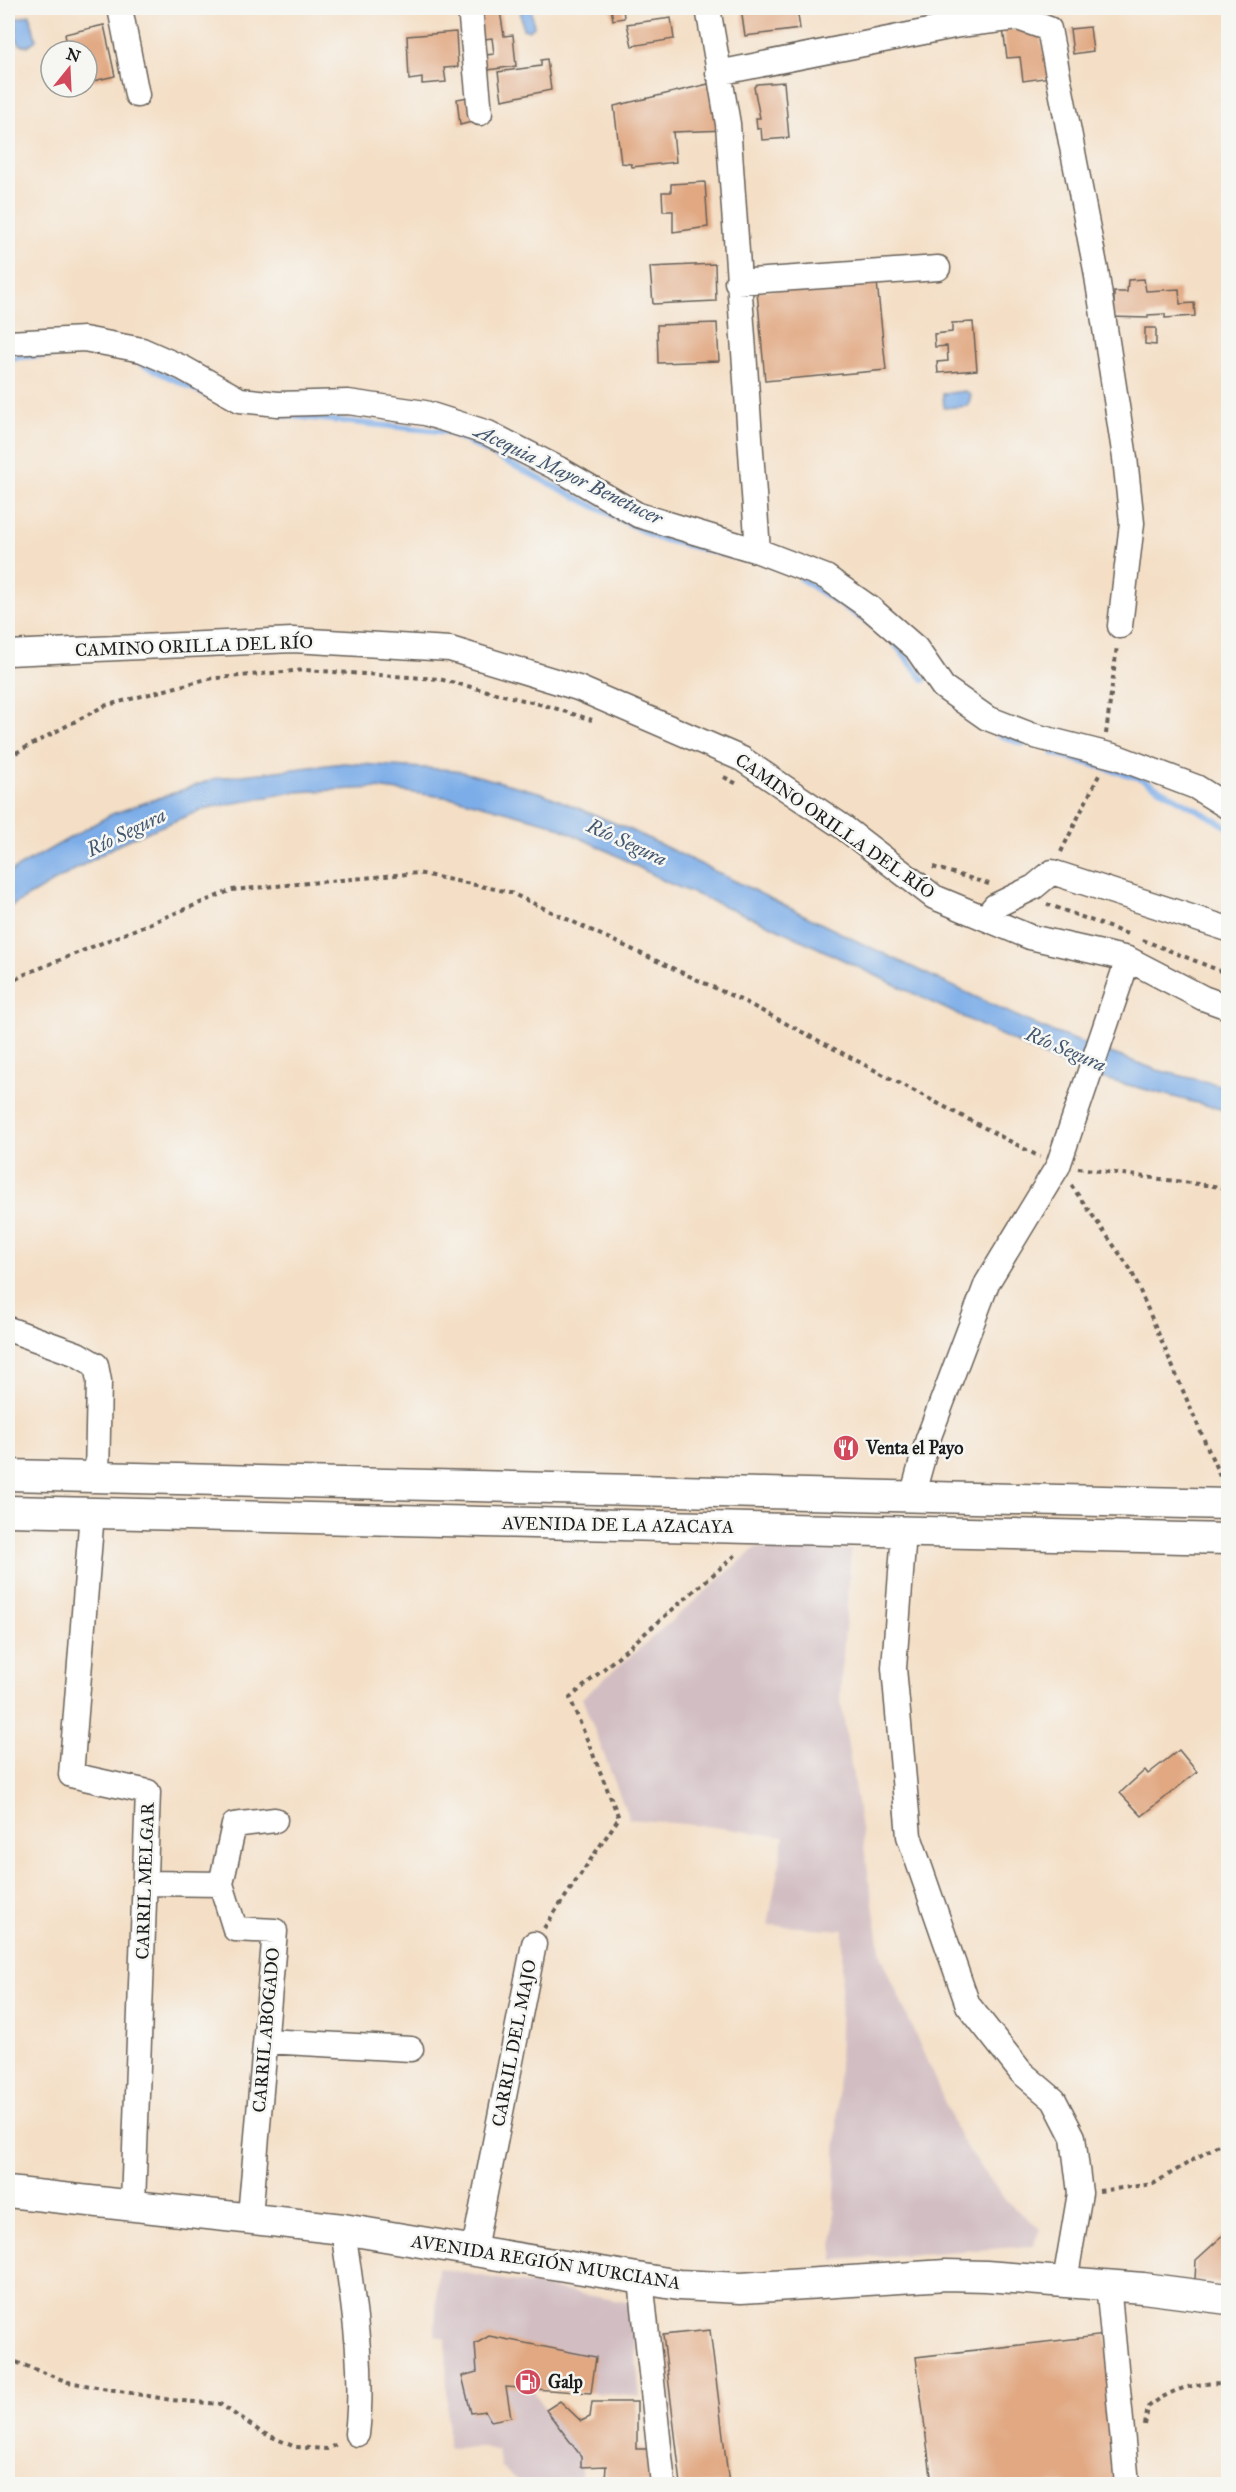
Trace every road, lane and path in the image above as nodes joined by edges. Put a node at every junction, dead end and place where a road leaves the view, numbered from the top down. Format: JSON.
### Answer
{"nodes":[{"id":1,"x":120,"y":8,"type":"edge"},
{"id":2,"x":470,"y":8,"type":"edge"},
{"id":3,"x":708,"y":8,"type":"edge"},
{"id":4,"x":718,"y":73,"type":"junction"},
{"id":5,"x":137,"y":95,"type":"dead end"},
{"id":6,"x":480,"y":113,"type":"dead end"},
{"id":7,"x":938,"y":268,"type":"dead end"},
{"id":8,"x":737,"y":282,"type":"junction"},
{"id":9,"x":8,"y":342,"type":"edge"},
{"id":10,"x":758,"y":551,"type":"junction"},
{"id":11,"x":1120,"y":626,"type":"joint"},
{"id":12,"x":8,"y":654,"type":"edge"},
{"id":13,"x":595,"y":721,"type":"dead end"},
{"id":14,"x":8,"y":757,"type":"edge"},
{"id":15,"x":1104,"y":763,"type":"junction"},
{"id":16,"x":723,"y":777,"type":"dead end"},
{"id":17,"x":744,"y":788,"type":"dead end"},
{"id":18,"x":1228,"y":807,"type":"edge"},
{"id":19,"x":931,"y":867,"type":"dead end"},
{"id":20,"x":1052,"y":872,"type":"junction"},
{"id":21,"x":1017,"y":893,"type":"junction"},
{"id":22,"x":985,"y":918,"type":"junction"},
{"id":23,"x":1228,"y":929,"type":"edge"},
{"id":24,"x":1128,"y":959,"type":"junction"},
{"id":25,"x":1228,"y":974,"type":"edge"},
{"id":26,"x":8,"y":984,"type":"edge"},
{"id":27,"x":1228,"y":1007,"type":"edge"},
{"id":28,"x":1058,"y":1166,"type":"junction"},
{"id":29,"x":1228,"y":1188,"type":"edge"},
{"id":30,"x":8,"y":1329,"type":"edge"},
{"id":31,"x":8,"y":1476,"type":"edge"},
{"id":32,"x":96,"y":1477,"type":"junction"},
{"id":33,"x":1226,"y":1495,"type":"edge"},
{"id":34,"x":912,"y":1497,"type":"junction"},
{"id":35,"x":8,"y":1511,"type":"edge"},
{"id":36,"x":92,"y":1513,"type":"junction"},
{"id":37,"x":767,"y":1528,"type":"junction"},
{"id":38,"x":904,"y":1532,"type":"junction"},
{"id":39,"x":1228,"y":1539,"type":"edge"},
{"id":40,"x":275,"y":1820,"type":"dead end"},
{"id":41,"x":145,"y":1883,"type":"junction"},
{"id":42,"x":221,"y":1884,"type":"junction"},
{"id":43,"x":534,"y":1944,"type":"joint"},
{"id":44,"x":266,"y":2041,"type":"junction"},
{"id":45,"x":411,"y":2049,"type":"dead end"},
{"id":46,"x":1228,"y":2139,"type":"edge"},
{"id":47,"x":8,"y":2192,"type":"edge"},
{"id":48,"x":1080,"y":2193,"type":"junction"},
{"id":49,"x":133,"y":2204,"type":"junction"},
{"id":50,"x":250,"y":2216,"type":"junction"},
{"id":51,"x":343,"y":2229,"type":"junction"},
{"id":52,"x":474,"y":2249,"type":"junction"},
{"id":53,"x":641,"y":2280,"type":"junction"},
{"id":54,"x":1065,"y":2281,"type":"junction"},
{"id":55,"x":1108,"y":2284,"type":"junction"},
{"id":56,"x":1228,"y":2299,"type":"edge"},
{"id":57,"x":8,"y":2360,"type":"edge"},
{"id":58,"x":1228,"y":2383,"type":"edge"},
{"id":59,"x":1144,"y":2428,"type":"dead end"},
{"id":60,"x":357,"y":2434,"type":"joint"},
{"id":61,"x":663,"y":2484,"type":"edge"},
{"id":62,"x":1127,"y":2484,"type":"edge"}],
"edges":[{"from":1,"to":5,"type":"street"},
{"from":2,"to":6,"type":"street"},
{"from":3,"to":4,"type":"street"},
{"from":4,"to":8,"type":"street"},
{"from":4,"to":11,"type":"street"},
{"from":7,"to":8,"type":"street"},
{"from":8,"to":10,"type":"street"},
{"from":9,"to":10,"type":"street"},
{"from":10,"to":15,"type":"street"},
{"from":11,"to":15,"type":"path"},
{"from":12,"to":22,"type":"street","name":"CAMINO ORILLA DEL RÍO"},
{"from":13,"to":14,"type":"path"},
{"from":15,"to":18,"type":"street"},
{"from":15,"to":20,"type":"path"},
{"from":16,"to":17,"type":"path"},
{"from":19,"to":21,"type":"path"},
{"from":20,"to":21,"type":"street"},
{"from":20,"to":23,"type":"street"},
{"from":21,"to":22,"type":"street"},
{"from":21,"to":25,"type":"path"},
{"from":22,"to":24,"type":"street","name":"CAMINO ORILLA DEL RÍO"},
{"from":24,"to":27,"type":"street","name":"CAMINO ORILLA DEL RÍO"},
{"from":24,"to":28,"type":"street"},
{"from":26,"to":28,"type":"path"},
{"from":28,"to":29,"type":"path"},
{"from":28,"to":33,"type":"path"},
{"from":28,"to":34,"type":"street"},
{"from":30,"to":32,"type":"street"},
{"from":31,"to":32,"type":"main road","name":"AVENIDA DE LA AZACAYA"},
{"from":32,"to":34,"type":"main road","name":"AVENIDA DE LA AZACAYA"},
{"from":33,"to":34,"type":"main road","name":"AVENIDA DE LA AZACAYA"},
{"from":35,"to":36,"type":"main road","name":"AVENIDA DE LA AZACAYA"},
{"from":36,"to":37,"type":"main road","name":"AVENIDA DE LA AZACAYA"},
{"from":36,"to":41,"type":"street","name":"CARRIL MELGAR"},
{"from":37,"to":38,"type":"main road","name":"AVENIDA DE LA AZACAYA"},
{"from":37,"to":43,"type":"path","name":"CARRIL DEL MAJO"},
{"from":38,"to":39,"type":"main road","name":"AVENIDA DE LA AZACAYA"},
{"from":38,"to":48,"type":"street"},
{"from":40,"to":42,"type":"street"},
{"from":41,"to":42,"type":"street"},
{"from":41,"to":49,"type":"street","name":"CARRIL MELGAR"},
{"from":42,"to":44,"type":"street","name":"CARRIL ABOGADO"},
{"from":43,"to":52,"type":"street","name":"CARRIL DEL MAJO"},
{"from":44,"to":45,"type":"street"},
{"from":44,"to":50,"type":"street","name":"CARRIL ABOGADO"},
{"from":46,"to":48,"type":"path"},
{"from":47,"to":49,"type":"main road","name":"AVENIDA REGIÓN MURCIANA"},
{"from":48,"to":54,"type":"street"},
{"from":49,"to":50,"type":"main road","name":"AVENIDA REGIÓN MURCIANA"},
{"from":50,"to":51,"type":"main road","name":"AVENIDA REGIÓN MURCIANA"},
{"from":51,"to":52,"type":"main road","name":"AVENIDA REGIÓN MURCIANA"},
{"from":51,"to":60,"type":"street"},
{"from":52,"to":53,"type":"main road","name":"AVENIDA REGIÓN MURCIANA"},
{"from":53,"to":54,"type":"main road","name":"AVENIDA REGIÓN MURCIANA"},
{"from":53,"to":61,"type":"street"},
{"from":54,"to":55,"type":"main road","name":"AVENIDA REGIÓN MURCIANA"},
{"from":55,"to":56,"type":"main road","name":"AVENIDA REGIÓN MURCIANA"},
{"from":55,"to":62,"type":"street"},
{"from":57,"to":60,"type":"path"},
{"from":58,"to":59,"type":"path"}]}
